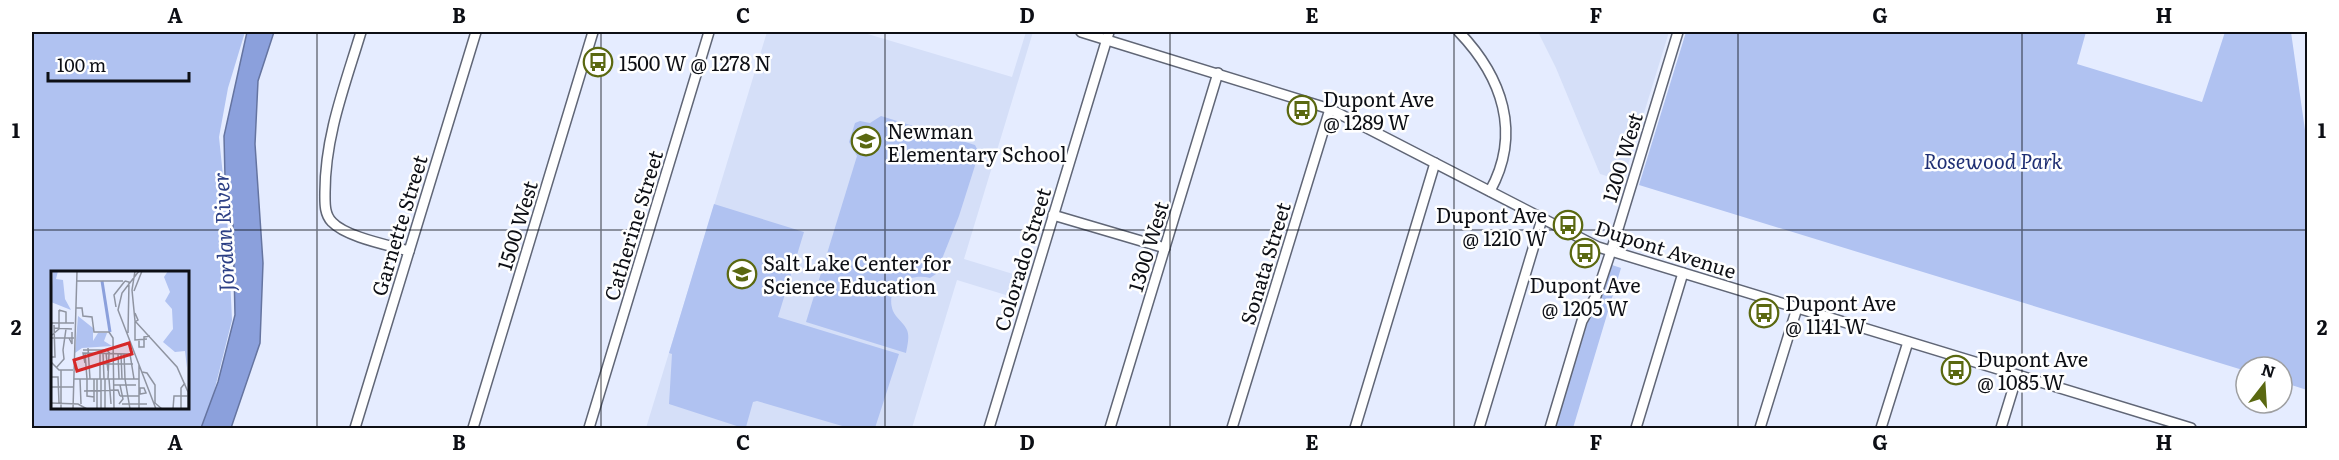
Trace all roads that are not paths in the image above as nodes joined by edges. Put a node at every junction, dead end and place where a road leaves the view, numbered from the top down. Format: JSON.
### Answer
{"nodes":[{"id":1,"x":361,"y":32,"type":"edge"},
{"id":2,"x":476,"y":32,"type":"edge"},
{"id":3,"x":593,"y":32,"type":"edge"},
{"id":4,"x":710,"y":32,"type":"edge"},
{"id":5,"x":1081,"y":32,"type":"edge"},
{"id":6,"x":1459,"y":32,"type":"edge"},
{"id":7,"x":1678,"y":32,"type":"edge"},
{"id":8,"x":1108,"y":35,"type":"edge"},
{"id":9,"x":1218,"y":73,"type":"junction"},
{"id":10,"x":1330,"y":109,"type":"junction"},
{"id":11,"x":1436,"y":163,"type":"junction"},
{"id":12,"x":1490,"y":191,"type":"junction"},
{"id":13,"x":1053,"y":215,"type":"junction"},
{"id":14,"x":1542,"y":219,"type":"junction"},
{"id":15,"x":1165,"y":248,"type":"junction"},
{"id":16,"x":409,"y":251,"type":"junction"},
{"id":17,"x":1610,"y":251,"type":"junction"},
{"id":18,"x":1683,"y":273,"type":"junction"},
{"id":19,"x":1797,"y":308,"type":"junction"},
{"id":20,"x":1908,"y":342,"type":"junction"},
{"id":21,"x":2017,"y":376,"type":"junction"},
{"id":22,"x":355,"y":429,"type":"edge"},
{"id":23,"x":473,"y":429,"type":"edge"},
{"id":24,"x":589,"y":429,"type":"edge"},
{"id":25,"x":989,"y":429,"type":"edge"},
{"id":26,"x":1110,"y":429,"type":"edge"},
{"id":27,"x":1232,"y":429,"type":"edge"},
{"id":28,"x":1355,"y":429,"type":"edge"},
{"id":29,"x":1479,"y":429,"type":"edge"},
{"id":30,"x":1550,"y":429,"type":"edge"},
{"id":31,"x":1636,"y":429,"type":"edge"},
{"id":32,"x":1760,"y":429,"type":"edge"},
{"id":33,"x":1881,"y":429,"type":"edge"},
{"id":34,"x":2001,"y":429,"type":"edge"},
{"id":35,"x":2191,"y":429,"type":"edge"}],
"edges":[{"from":1,"to":16,"type":"street"},
{"from":2,"to":16,"type":"street","name":"Garnette Street"},
{"from":3,"to":23,"type":"street","name":"1500 West"},
{"from":4,"to":24,"type":"street","name":"Catherine Street"},
{"from":5,"to":8,"type":"street","name":"Dupont Avenue"},
{"from":6,"to":12,"type":"street"},
{"from":7,"to":17,"type":"street","name":"1200 West"},
{"from":8,"to":9,"type":"street","name":"Dupont Avenue"},
{"from":8,"to":13,"type":"street","name":"Colorado Street"},
{"from":9,"to":10,"type":"street","name":"Dupont Avenue"},
{"from":9,"to":15,"type":"street","name":"1300 West"},
{"from":10,"to":11,"type":"street","name":"Dupont Avenue"},
{"from":10,"to":27,"type":"street","name":"Sonata Street"},
{"from":11,"to":12,"type":"street","name":"Dupont Avenue"},
{"from":11,"to":28,"type":"street"},
{"from":12,"to":14,"type":"street","name":"Dupont Avenue"},
{"from":13,"to":15,"type":"street"},
{"from":13,"to":25,"type":"street","name":"Colorado Street"},
{"from":14,"to":17,"type":"street","name":"Dupont Avenue"},
{"from":14,"to":29,"type":"street"},
{"from":15,"to":26,"type":"street","name":"1300 West"},
{"from":16,"to":22,"type":"street","name":"Garnette Street"},
{"from":17,"to":18,"type":"street","name":"Dupont Avenue"},
{"from":17,"to":30,"type":"street","name":"1200 West"},
{"from":18,"to":19,"type":"street","name":"Dupont Avenue"},
{"from":18,"to":31,"type":"street"},
{"from":19,"to":20,"type":"street","name":"Dupont Avenue"},
{"from":19,"to":32,"type":"street"},
{"from":20,"to":21,"type":"street","name":"Dupont Avenue"},
{"from":20,"to":33,"type":"street"},
{"from":21,"to":34,"type":"street"},
{"from":21,"to":35,"type":"street","name":"Dupont Avenue"}]}
